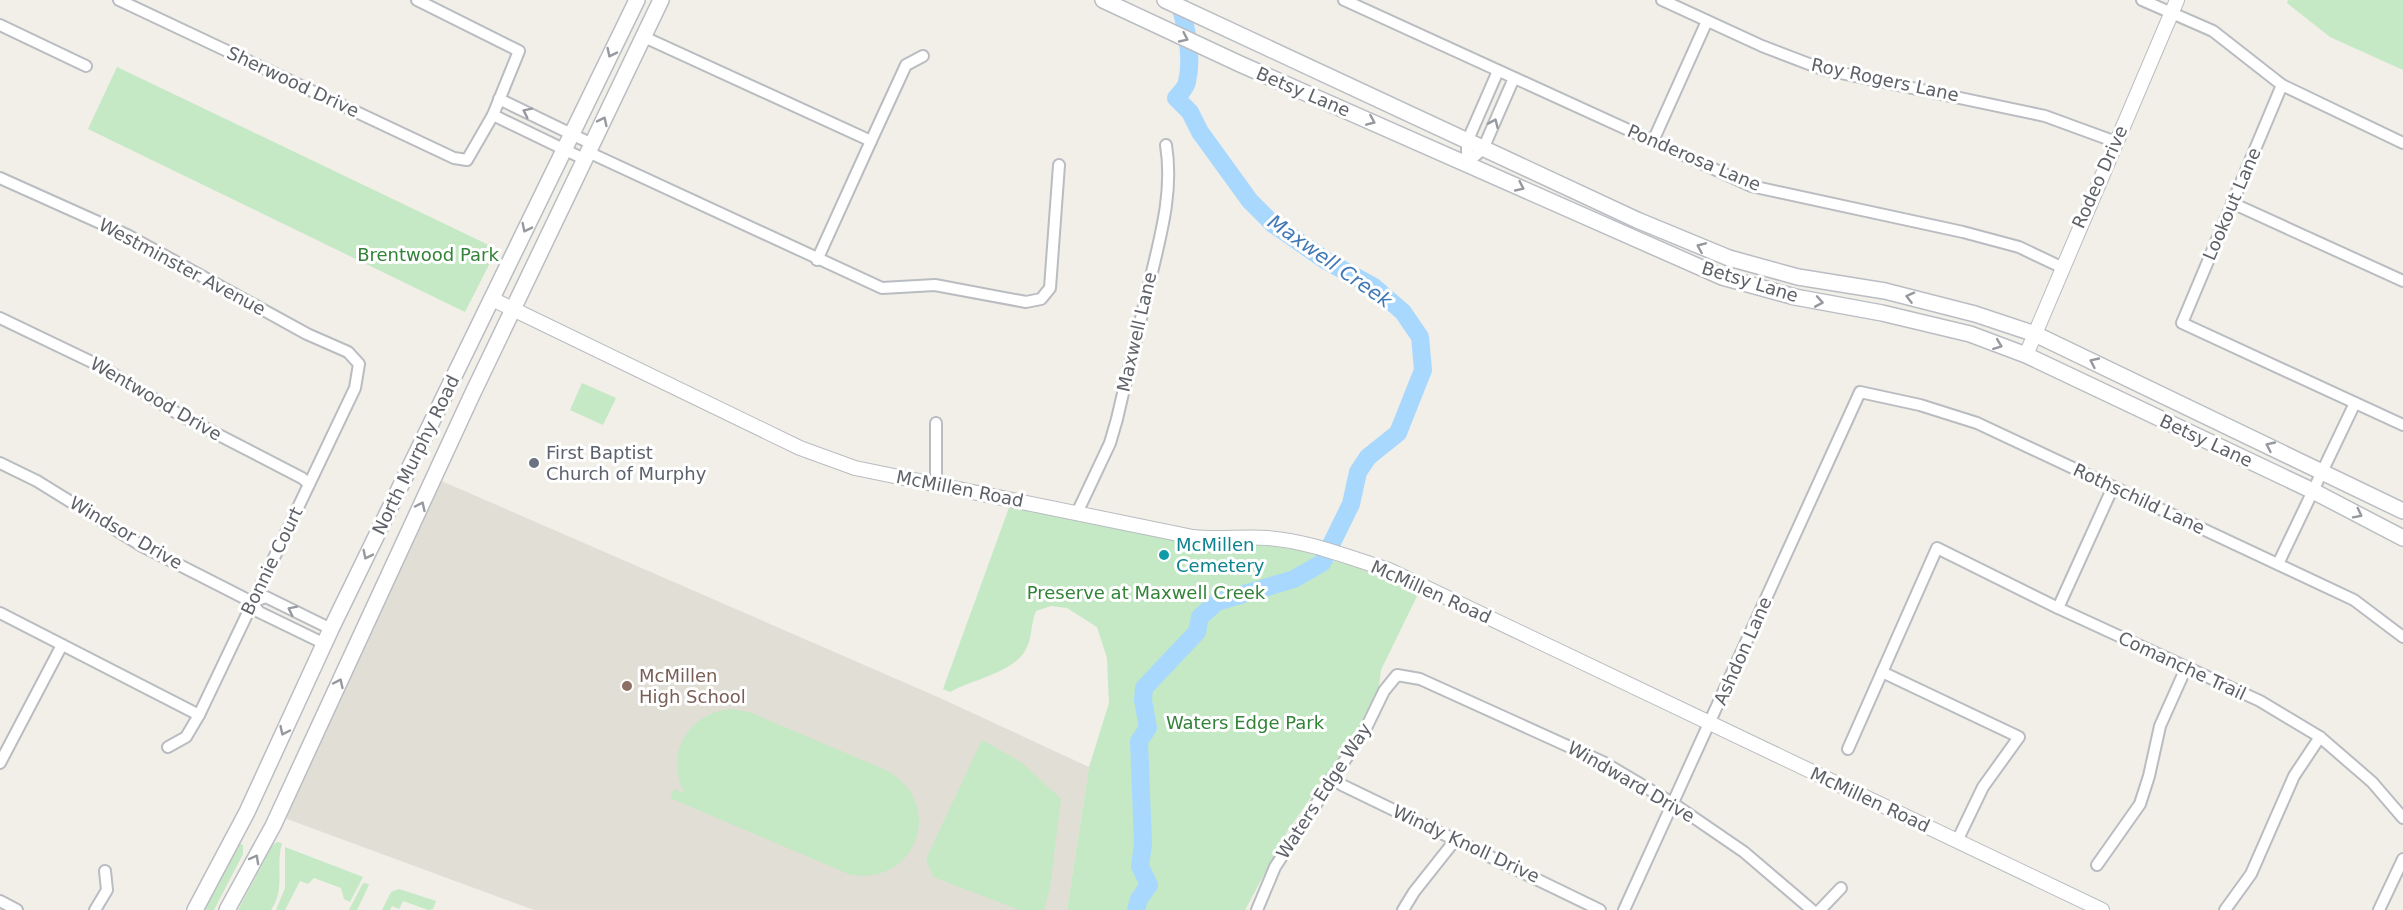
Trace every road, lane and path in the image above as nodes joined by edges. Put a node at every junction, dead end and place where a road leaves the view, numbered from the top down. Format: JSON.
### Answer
{"nodes":[{"id":1,"x":119,"y":0,"type":"edge"},
{"id":2,"x":417,"y":0,"type":"edge"},
{"id":3,"x":637,"y":0,"type":"edge"},
{"id":4,"x":661,"y":0,"type":"edge"},
{"id":5,"x":1103,"y":0,"type":"edge"},
{"id":6,"x":1165,"y":0,"type":"edge"},
{"id":7,"x":1344,"y":0,"type":"edge"},
{"id":8,"x":1662,"y":0,"type":"edge"},
{"id":9,"x":2142,"y":0,"type":"edge"},
{"id":10,"x":2175,"y":6,"type":"edge"},
{"id":11,"x":1707,"y":21,"type":"junction"},
{"id":12,"x":0,"y":25,"type":"edge"},
{"id":13,"x":644,"y":37,"type":"junction"},
{"id":14,"x":923,"y":56,"type":"dead end"},
{"id":15,"x":86,"y":66,"type":"dead end"},
{"id":16,"x":1498,"y":71,"type":"junction"},
{"id":17,"x":1514,"y":78,"type":"junction"},
{"id":18,"x":2282,"y":85,"type":"junction"},
{"id":19,"x":499,"y":99,"type":"junction"},
{"id":20,"x":493,"y":115,"type":"junction"},
{"id":21,"x":572,"y":135,"type":"junction"},
{"id":22,"x":871,"y":141,"type":"junction"},
{"id":23,"x":1653,"y":141,"type":"junction"},
{"id":24,"x":1467,"y":142,"type":"junction"},
{"id":25,"x":2116,"y":142,"type":"junction"},
{"id":26,"x":2403,"y":143,"type":"edge"},
{"id":27,"x":1166,"y":145,"type":"dead end"},
{"id":28,"x":565,"y":149,"type":"junction"},
{"id":29,"x":1483,"y":149,"type":"junction"},
{"id":30,"x":588,"y":152,"type":"junction"},
{"id":31,"x":1467,"y":163,"type":"junction"},
{"id":32,"x":1059,"y":165,"type":"dead end"},
{"id":33,"x":0,"y":178,"type":"edge"},
{"id":34,"x":2232,"y":203,"type":"junction"},
{"id":35,"x":817,"y":260,"type":"junction"},
{"id":36,"x":2061,"y":267,"type":"junction"},
{"id":37,"x":2403,"y":281,"type":"edge"},
{"id":38,"x":492,"y":299,"type":"junction"},
{"id":39,"x":513,"y":309,"type":"junction"},
{"id":40,"x":0,"y":318,"type":"edge"},
{"id":41,"x":2035,"y":334,"type":"junction"},
{"id":42,"x":2026,"y":355,"type":"junction"},
{"id":43,"x":359,"y":364,"type":"joint"},
{"id":44,"x":1860,"y":392,"type":"joint"},
{"id":45,"x":2355,"y":403,"type":"junction"},
{"id":46,"x":936,"y":423,"type":"dead end"},
{"id":47,"x":2403,"y":425,"type":"edge"},
{"id":48,"x":0,"y":463,"type":"edge"},
{"id":49,"x":2323,"y":471,"type":"junction"},
{"id":50,"x":309,"y":484,"type":"junction"},
{"id":51,"x":936,"y":485,"type":"junction"},
{"id":52,"x":2113,"y":487,"type":"junction"},
{"id":53,"x":2313,"y":491,"type":"junction"},
{"id":54,"x":2403,"y":511,"type":"edge"},
{"id":55,"x":1077,"y":513,"type":"junction"},
{"id":56,"x":2403,"y":538,"type":"edge"},
{"id":57,"x":2278,"y":564,"type":"junction"},
{"id":58,"x":252,"y":602,"type":"junction"},
{"id":59,"x":2058,"y":608,"type":"junction"},
{"id":60,"x":0,"y":613,"type":"edge"},
{"id":61,"x":331,"y":629,"type":"junction"},
{"id":62,"x":2403,"y":637,"type":"edge"},
{"id":63,"x":325,"y":644,"type":"junction"},
{"id":64,"x":63,"y":645,"type":"junction"},
{"id":65,"x":2186,"y":668,"type":"junction"},
{"id":66,"x":1882,"y":672,"type":"junction"},
{"id":67,"x":1397,"y":675,"type":"joint"},
{"id":68,"x":200,"y":715,"type":"junction"},
{"id":69,"x":1710,"y":724,"type":"junction"},
{"id":70,"x":2320,"y":737,"type":"junction"},
{"id":71,"x":168,"y":747,"type":"dead end"},
{"id":72,"x":1848,"y":749,"type":"dead end"},
{"id":73,"x":1,"y":760,"type":"edge"},
{"id":74,"x":1332,"y":778,"type":"junction"},
{"id":75,"x":1674,"y":804,"type":"junction"},
{"id":76,"x":2403,"y":819,"type":"edge"},
{"id":77,"x":1456,"y":839,"type":"junction"},
{"id":78,"x":1957,"y":841,"type":"junction"},
{"id":79,"x":2403,"y":859,"type":"edge"},
{"id":80,"x":2097,"y":865,"type":"dead end"},
{"id":81,"x":105,"y":871,"type":"dead end"},
{"id":82,"x":1841,"y":888,"type":"dead end"},
{"id":83,"x":0,"y":901,"type":"edge"},
{"id":84,"x":16,"y":910,"type":"edge"},
{"id":85,"x":95,"y":910,"type":"edge"},
{"id":86,"x":195,"y":910,"type":"edge"},
{"id":87,"x":227,"y":910,"type":"edge"},
{"id":88,"x":1257,"y":910,"type":"edge"},
{"id":89,"x":1403,"y":910,"type":"edge"},
{"id":90,"x":1600,"y":910,"type":"edge"},
{"id":91,"x":1624,"y":910,"type":"edge"},
{"id":92,"x":1812,"y":910,"type":"edge"},
{"id":93,"x":1820,"y":910,"type":"edge"},
{"id":94,"x":2102,"y":910,"type":"edge"},
{"id":95,"x":2225,"y":910,"type":"edge"},
{"id":96,"x":2379,"y":910,"type":"edge"}],
"edges":[{"from":1,"to":20,"type":"street","name":"Sherwood Drive"},
{"from":2,"to":19,"type":"street"},
{"from":3,"to":21,"type":"main road","name":"North Murphy Road","one_way":true},
{"from":4,"to":13,"type":"main road","name":"North Murphy Road"},
{"from":5,"to":31,"type":"main road","name":"Betsy Lane","one_way":true},
{"from":6,"to":24,"type":"main road","name":"Betsy Lane"},
{"from":7,"to":16,"type":"street","name":"Ponderosa Lane"},
{"from":8,"to":11,"type":"street","name":"Roy Rogers Lane"},
{"from":9,"to":10,"type":"street"},
{"from":10,"to":18,"type":"street"},
{"from":10,"to":25,"type":"street","name":"Rodeo Drive"},
{"from":11,"to":23,"type":"street"},
{"from":11,"to":25,"type":"street","name":"Roy Rogers Lane"},
{"from":12,"to":15,"type":"street"},
{"from":13,"to":22,"type":"street"},
{"from":30,"to":13,"type":"main road","name":"North Murphy Road","one_way":true},
{"from":14,"to":22,"type":"street"},
{"from":16,"to":17,"type":"street","name":"Ponderosa Lane"},
{"from":16,"to":24,"type":"street"},
{"from":17,"to":23,"type":"street","name":"Ponderosa Lane"},
{"from":29,"to":17,"type":"street","one_way":true},
{"from":18,"to":26,"type":"street"},
{"from":18,"to":34,"type":"street","name":"Lookout Lane"},
{"from":19,"to":20,"type":"street"},
{"from":21,"to":19,"type":"street","one_way":true},
{"from":20,"to":28,"type":"street"},
{"from":21,"to":28,"type":"main road","name":"North Murphy Road"},
{"from":21,"to":30,"type":"street"},
{"from":22,"to":35,"type":"street"},
{"from":23,"to":36,"type":"street","name":"Ponderosa Lane"},
{"from":24,"to":29,"type":"main road","name":"Betsy Lane"},
{"from":24,"to":31,"type":"street"},
{"from":25,"to":36,"type":"street","name":"Rodeo Drive"},
{"from":27,"to":55,"type":"street","name":"Maxwell Lane"},
{"from":28,"to":30,"type":"street"},
{"from":28,"to":38,"type":"main road","name":"North Murphy Road","one_way":true},
{"from":29,"to":31,"type":"street"},
{"from":41,"to":29,"type":"main road","name":"Betsy Lane","one_way":true},
{"from":30,"to":35,"type":"street"},
{"from":30,"to":39,"type":"main road","name":"North Murphy Road"},
{"from":31,"to":42,"type":"main road","name":"Betsy Lane","one_way":true},
{"from":32,"to":35,"type":"street"},
{"from":33,"to":43,"type":"street","name":"Westminster Avenue"},
{"from":34,"to":37,"type":"street"},
{"from":34,"to":45,"type":"street","name":"Lookout Lane"},
{"from":36,"to":41,"type":"street","name":"Rodeo Drive"},
{"from":38,"to":39,"type":"street","name":"McMillen Road"},
{"from":38,"to":61,"type":"main road","name":"North Murphy Road","one_way":true},
{"from":39,"to":51,"type":"street","name":"McMillen Road"},
{"from":87,"to":39,"type":"main road","name":"North Murphy Road","one_way":true},
{"from":40,"to":50,"type":"street","name":"Wentwood Drive"},
{"from":41,"to":42,"type":"street","name":"Rodeo Drive"},
{"from":49,"to":41,"type":"main road","name":"Betsy Lane","one_way":true},
{"from":42,"to":53,"type":"main road","name":"Betsy Lane"},
{"from":43,"to":50,"type":"street","name":"Bonnie Court"},
{"from":44,"to":52,"type":"street","name":"Rothschild Lane"},
{"from":44,"to":69,"type":"street","name":"Ashdon Lane"},
{"from":45,"to":47,"type":"street"},
{"from":45,"to":49,"type":"street"},
{"from":46,"to":51,"type":"street"},
{"from":48,"to":58,"type":"street","name":"Windsor Drive"},
{"from":49,"to":53,"type":"street"},
{"from":49,"to":54,"type":"main road","name":"Betsy Lane"},
{"from":50,"to":58,"type":"street","name":"Bonnie Court"},
{"from":51,"to":55,"type":"street","name":"McMillen Road"},
{"from":52,"to":57,"type":"street","name":"Rothschild Lane"},
{"from":52,"to":59,"type":"street"},
{"from":53,"to":56,"type":"main road","name":"Betsy Lane","one_way":true},
{"from":53,"to":57,"type":"street"},
{"from":55,"to":69,"type":"street","name":"McMillen Road"},
{"from":57,"to":62,"type":"street","name":"Rothschild Lane"},
{"from":61,"to":58,"type":"street","name":"Windsor Drive","one_way":true},
{"from":58,"to":63,"type":"street","name":"Windsor Drive"},
{"from":58,"to":68,"type":"street","name":"Bonnie Court"},
{"from":59,"to":65,"type":"street","name":"Comanche Trail"},
{"from":59,"to":66,"type":"street","name":"Comanche Trail"},
{"from":60,"to":64,"type":"street"},
{"from":61,"to":63,"type":"main road","name":"North Murphy Road"},
{"from":63,"to":86,"type":"main road","name":"North Murphy Road","one_way":true},
{"from":64,"to":68,"type":"street"},
{"from":64,"to":73,"type":"street"},
{"from":65,"to":70,"type":"street","name":"Comanche Trail"},
{"from":65,"to":80,"type":"street"},
{"from":66,"to":72,"type":"street"},
{"from":66,"to":78,"type":"street"},
{"from":67,"to":74,"type":"street","name":"Waters Edge Way"},
{"from":67,"to":75,"type":"street","name":"Windward Drive"},
{"from":68,"to":71,"type":"street","name":"Bonnie Court"},
{"from":69,"to":75,"type":"street","name":"Ashdon Lane"},
{"from":69,"to":78,"type":"street","name":"McMillen Road"},
{"from":70,"to":76,"type":"street","name":"Comanche Trail"},
{"from":70,"to":95,"type":"street"},
{"from":74,"to":77,"type":"street","name":"Windy Knoll Drive"},
{"from":74,"to":88,"type":"street","name":"Waters Edge Way"},
{"from":75,"to":91,"type":"street","name":"Ashdon Lane"},
{"from":75,"to":92,"type":"street","name":"Windward Drive"},
{"from":77,"to":89,"type":"street"},
{"from":77,"to":90,"type":"street","name":"Windy Knoll Drive"},
{"from":78,"to":94,"type":"street","name":"McMillen Road"},
{"from":79,"to":96,"type":"street"},
{"from":81,"to":85,"type":"street"},
{"from":82,"to":93,"type":"street"},
{"from":83,"to":84,"type":"street"}]}
